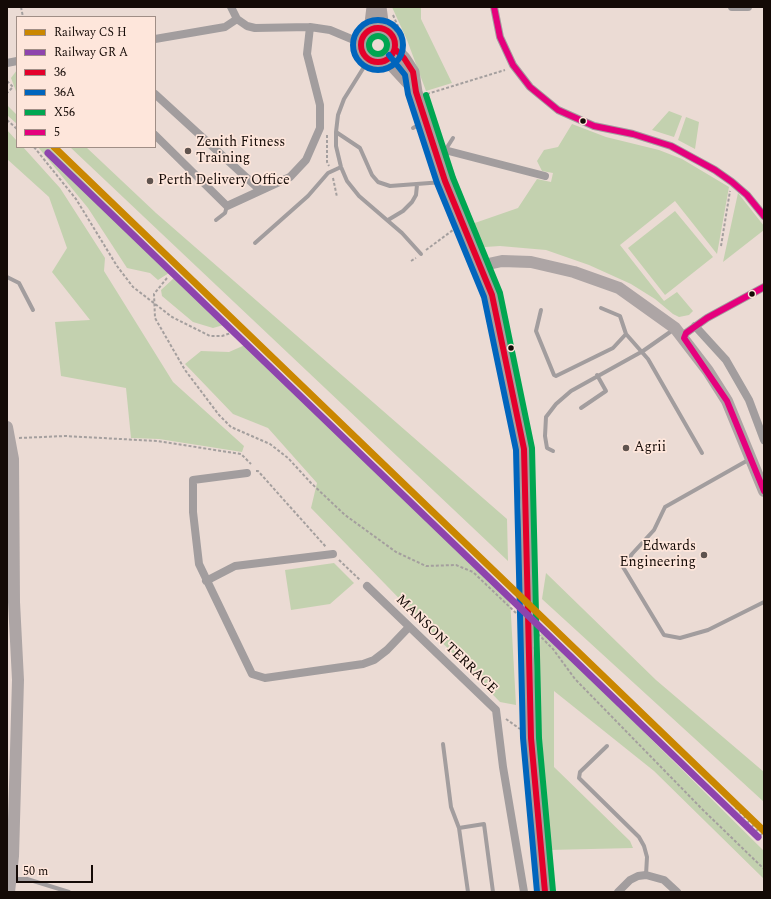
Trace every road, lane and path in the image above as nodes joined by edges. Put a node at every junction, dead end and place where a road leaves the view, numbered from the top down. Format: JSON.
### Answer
{"nodes":[{"id":1,"x":231,"y":7,"type":"edge"},
{"id":2,"x":373,"y":7,"type":"edge"},
{"id":3,"x":380,"y":7,"type":"edge"},
{"id":4,"x":494,"y":7,"type":"edge"},
{"id":5,"x":732,"y":7,"type":"edge"},
{"id":6,"x":742,"y":7,"type":"edge"},
{"id":7,"x":748,"y":7,"type":"edge"},
{"id":8,"x":237,"y":19,"type":"junction"},
{"id":9,"x":310,"y":27,"type":"junction"},
{"id":10,"x":376,"y":30,"type":"junction"},
{"id":11,"x":156,"y":39,"type":"edge"},
{"id":12,"x":361,"y":43,"type":"junction"},
{"id":13,"x":395,"y":49,"type":"junction"},
{"id":14,"x":369,"y":59,"type":"junction"},
{"id":15,"x":383,"y":61,"type":"junction"},
{"id":16,"x":513,"y":65,"type":"junction"},
{"id":17,"x":7,"y":81,"type":"edge"},
{"id":18,"x":7,"y":93,"type":"edge"},
{"id":19,"x":417,"y":94,"type":"junction"},
{"id":20,"x":156,"y":95,"type":"edge"},
{"id":21,"x":7,"y":120,"type":"edge"},
{"id":22,"x":426,"y":121,"type":"junction"},
{"id":23,"x":16,"y":128,"type":"edge"},
{"id":24,"x":413,"y":128,"type":"dead end"},
{"id":25,"x":336,"y":132,"type":"junction"},
{"id":26,"x":156,"y":136,"type":"edge"},
{"id":27,"x":453,"y":138,"type":"dead end"},
{"id":28,"x":35,"y":148,"type":"edge"},
{"id":29,"x":440,"y":148,"type":"junction"},
{"id":30,"x":341,"y":167,"type":"junction"},
{"id":31,"x":545,"y":176,"type":"dead end"},
{"id":32,"x":445,"y":181,"type":"junction"},
{"id":33,"x":732,"y":182,"type":"junction"},
{"id":34,"x":417,"y":185,"type":"junction"},
{"id":35,"x":260,"y":190,"type":"junction"},
{"id":36,"x":227,"y":206,"type":"junction"},
{"id":37,"x":764,"y":216,"type":"edge"},
{"id":38,"x":216,"y":220,"type":"dead end"},
{"id":39,"x":388,"y":220,"type":"junction"},
{"id":40,"x":462,"y":224,"type":"junction"},
{"id":41,"x":256,"y":243,"type":"dead end"},
{"id":42,"x":721,"y":246,"type":"dead end"},
{"id":43,"x":421,"y":254,"type":"junction"},
{"id":44,"x":411,"y":261,"type":"dead end"},
{"id":45,"x":479,"y":266,"type":"junction"},
{"id":46,"x":7,"y":277,"type":"edge"},
{"id":47,"x":167,"y":278,"type":"dead end"},
{"id":48,"x":764,"y":287,"type":"edge"},
{"id":49,"x":154,"y":305,"type":"junction"},
{"id":50,"x":601,"y":308,"type":"dead end"},
{"id":51,"x":33,"y":310,"type":"dead end"},
{"id":52,"x":541,"y":310,"type":"dead end"},
{"id":53,"x":694,"y":326,"type":"junction"},
{"id":54,"x":675,"y":328,"type":"junction"},
{"id":55,"x":234,"y":332,"type":"dead end"},
{"id":56,"x":626,"y":334,"type":"junction"},
{"id":57,"x":684,"y":338,"type":"junction"},
{"id":58,"x":642,"y":351,"type":"junction"},
{"id":59,"x":597,"y":375,"type":"junction"},
{"id":60,"x":580,"y":408,"type":"dead end"},
{"id":61,"x":8,"y":433,"type":"edge"},
{"id":62,"x":764,"y":440,"type":"edge"},
{"id":63,"x":553,"y":451,"type":"dead end"},
{"id":64,"x":702,"y":453,"type":"dead end"},
{"id":65,"x":750,"y":459,"type":"junction"},
{"id":66,"x":258,"y":471,"type":"junction"},
{"id":67,"x":247,"y":473,"type":"joint"},
{"id":68,"x":764,"y":491,"type":"edge"},
{"id":69,"x":333,"y":554,"type":"junction"},
{"id":70,"x":206,"y":581,"type":"junction"},
{"id":71,"x":367,"y":586,"type":"joint"},
{"id":72,"x":764,"y":602,"type":"edge"},
{"id":73,"x":519,"y":616,"type":"dead end"},
{"id":74,"x":409,"y":627,"type":"junction"},
{"id":75,"x":536,"y":632,"type":"dead end"},
{"id":76,"x":496,"y":710,"type":"junction"},
{"id":77,"x":531,"y":738,"type":"junction"},
{"id":78,"x":443,"y":744,"type":"dead end"},
{"id":79,"x":607,"y":746,"type":"dead end"},
{"id":80,"x":12,"y":748,"type":"edge"},
{"id":81,"x":459,"y":828,"type":"junction"},
{"id":82,"x":764,"y":869,"type":"edge"},
{"id":83,"x":646,"y":875,"type":"junction"},
{"id":84,"x":10,"y":878,"type":"junction"},
{"id":85,"x":9,"y":892,"type":"edge"},
{"id":86,"x":69,"y":892,"type":"edge"},
{"id":87,"x":468,"y":892,"type":"edge"},
{"id":88,"x":493,"y":892,"type":"edge"},
{"id":89,"x":524,"y":892,"type":"edge"},
{"id":90,"x":545,"y":892,"type":"edge"},
{"id":91,"x":618,"y":892,"type":"edge"},
{"id":92,"x":677,"y":892,"type":"edge"}],
"edges":[{"from":1,"to":8,"type":"street"},
{"from":2,"to":10,"type":"main road"},
{"from":3,"to":10,"type":"main road"},
{"from":4,"to":16,"type":"street"},
{"from":5,"to":6,"type":"street"},
{"from":6,"to":7,"type":"street"},
{"from":8,"to":9,"type":"street"},
{"from":8,"to":11,"type":"street"},
{"from":9,"to":12,"type":"street"},
{"from":9,"to":35,"type":"street"},
{"from":10,"to":12,"type":"main road"},
{"from":10,"to":13,"type":"main road"},
{"from":12,"to":14,"type":"main road"},
{"from":13,"to":15,"type":"main road"},
{"from":13,"to":19,"type":"main road"},
{"from":14,"to":15,"type":"main road"},
{"from":14,"to":25,"type":"lane"},
{"from":15,"to":19,"type":"main road"},
{"from":16,"to":19,"type":"path"},
{"from":16,"to":33,"type":"street"},
{"from":17,"to":18,"type":"path"},
{"from":19,"to":22,"type":"main road"},
{"from":20,"to":35,"type":"street"},
{"from":21,"to":23,"type":"path"},
{"from":22,"to":24,"type":"lane"},
{"from":22,"to":29,"type":"main road"},
{"from":25,"to":30,"type":"lane"},
{"from":25,"to":34,"type":"lane"},
{"from":26,"to":36,"type":"street"},
{"from":27,"to":29,"type":"lane"},
{"from":28,"to":49,"type":"path"},
{"from":29,"to":31,"type":"street"},
{"from":29,"to":32,"type":"main road"},
{"from":30,"to":39,"type":"lane"},
{"from":30,"to":41,"type":"lane"},
{"from":32,"to":34,"type":"lane"},
{"from":32,"to":40,"type":"main road"},
{"from":33,"to":37,"type":"street"},
{"from":33,"to":42,"type":"path"},
{"from":34,"to":39,"type":"lane"},
{"from":35,"to":36,"type":"street"},
{"from":36,"to":38,"type":"lane"},
{"from":39,"to":43,"type":"lane"},
{"from":40,"to":43,"type":"path"},
{"from":40,"to":45,"type":"main road"},
{"from":43,"to":44,"type":"path"},
{"from":45,"to":54,"type":"street"},
{"from":45,"to":77,"type":"main road","bridge":true},
{"from":46,"to":51,"type":"lane"},
{"from":47,"to":49,"type":"path"},
{"from":48,"to":53,"type":"street"},
{"from":49,"to":55,"type":"path"},
{"from":49,"to":73,"type":"path"},
{"from":50,"to":56,"type":"lane"},
{"from":52,"to":56,"type":"lane"},
{"from":53,"to":57,"type":"street"},
{"from":53,"to":62,"type":"street"},
{"from":54,"to":57,"type":"street"},
{"from":54,"to":58,"type":"lane"},
{"from":56,"to":58,"type":"lane"},
{"from":57,"to":65,"type":"street"},
{"from":58,"to":59,"type":"lane"},
{"from":58,"to":64,"type":"lane"},
{"from":59,"to":60,"type":"lane"},
{"from":59,"to":63,"type":"lane"},
{"from":61,"to":66,"type":"path"},
{"from":61,"to":80,"type":"street"},
{"from":65,"to":68,"type":"street"},
{"from":65,"to":72,"type":"lane"},
{"from":66,"to":67,"type":"path"},
{"from":66,"to":69,"type":"path"},
{"from":67,"to":70,"type":"street"},
{"from":69,"to":70,"type":"street"},
{"from":69,"to":71,"type":"path"},
{"from":70,"to":74,"type":"street"},
{"from":71,"to":74,"type":"street","name":"MANSON TERRACE"},
{"from":74,"to":76,"type":"street","name":"MANSON TERRACE"},
{"from":75,"to":82,"type":"path"},
{"from":76,"to":77,"type":"path"},
{"from":76,"to":89,"type":"street","name":"MANSON TERRACE"},
{"from":77,"to":90,"type":"main road"},
{"from":78,"to":81,"type":"lane"},
{"from":79,"to":83,"type":"lane"},
{"from":80,"to":84,"type":"street"},
{"from":81,"to":87,"type":"lane"},
{"from":81,"to":88,"type":"lane"},
{"from":83,"to":91,"type":"street"},
{"from":83,"to":92,"type":"street"},
{"from":84,"to":85,"type":"street"},
{"from":84,"to":86,"type":"lane"}]}
